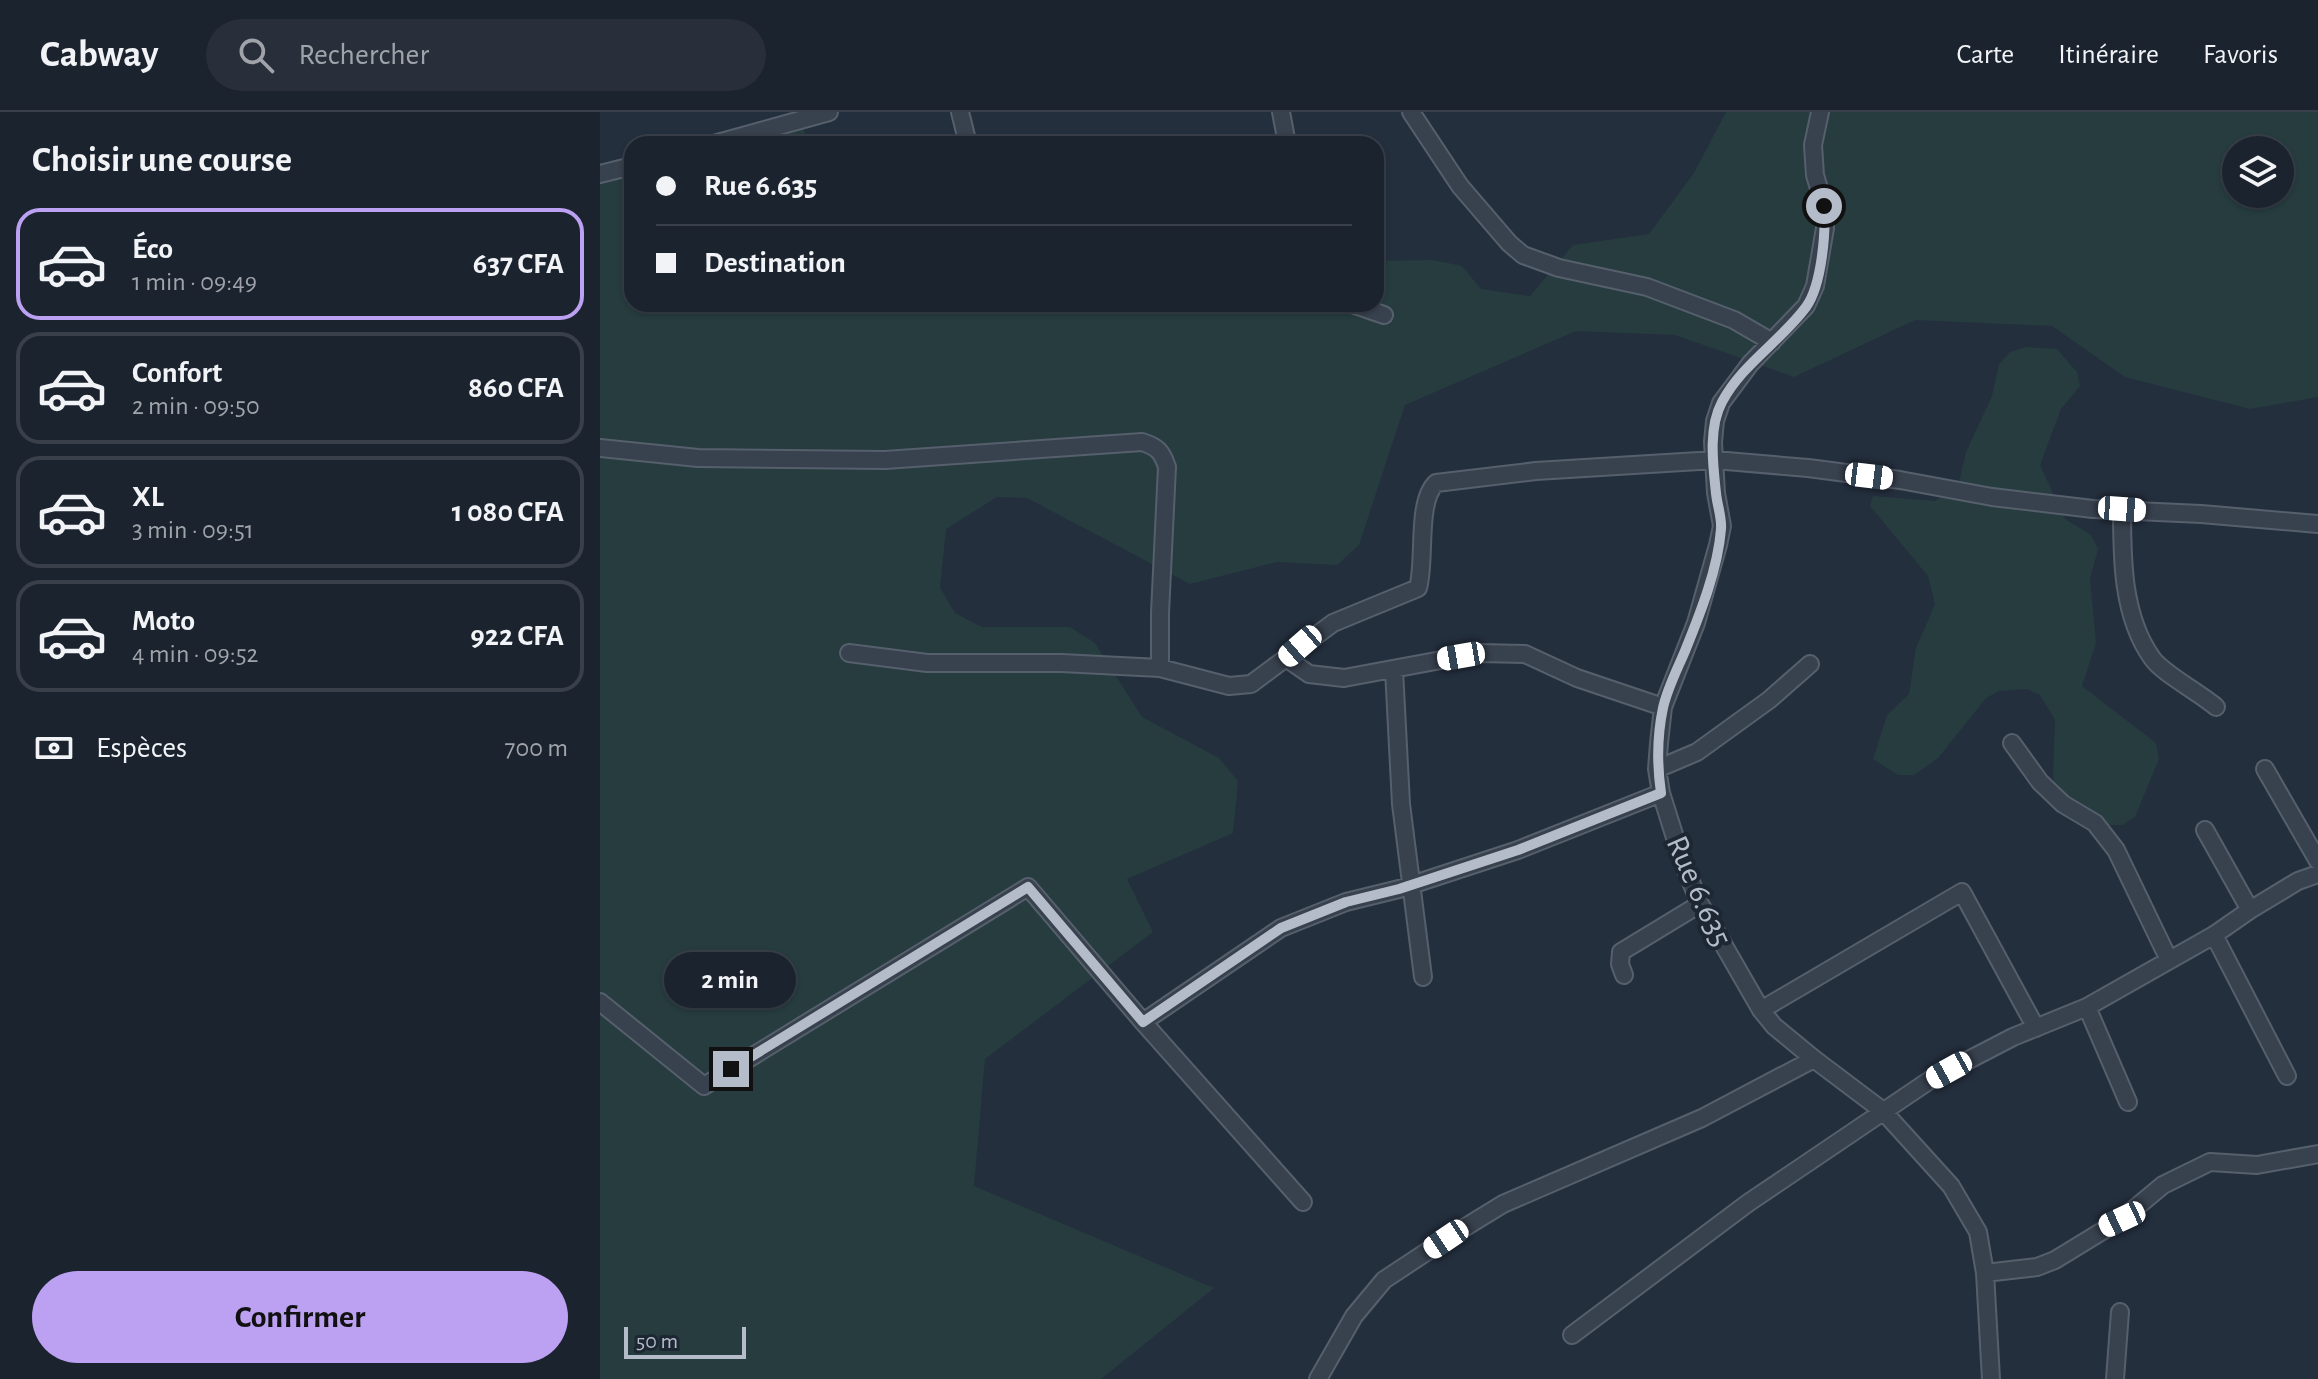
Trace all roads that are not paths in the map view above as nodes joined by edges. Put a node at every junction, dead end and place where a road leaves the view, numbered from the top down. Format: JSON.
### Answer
{"nodes":[{"id":1,"x":829,"y":112,"type":"edge"},
{"id":2,"x":960,"y":112,"type":"edge"},
{"id":3,"x":1281,"y":112,"type":"edge"},
{"id":4,"x":1411,"y":112,"type":"edge"},
{"id":5,"x":1820,"y":112,"type":"edge"},
{"id":6,"x":743,"y":136,"type":"edge"},
{"id":7,"x":966,"y":136,"type":"edge"},
{"id":8,"x":1286,"y":136,"type":"edge"},
{"id":9,"x":624,"y":168,"type":"edge"},
{"id":10,"x":600,"y":174,"type":"edge"},
{"id":11,"x":1375,"y":312,"type":"edge"},
{"id":12,"x":1384,"y":315,"type":"dead end"},
{"id":13,"x":1772,"y":342,"type":"junction"},
{"id":14,"x":600,"y":448,"type":"edge"},
{"id":15,"x":1715,"y":460,"type":"junction"},
{"id":16,"x":2122,"y":509,"type":"junction"},
{"id":17,"x":2318,"y":524,"type":"edge"},
{"id":18,"x":849,"y":653,"type":"dead end"},
{"id":19,"x":1286,"y":658,"type":"junction"},
{"id":20,"x":1810,"y":664,"type":"dead end"},
{"id":21,"x":1160,"y":668,"type":"junction"},
{"id":22,"x":1394,"y":670,"type":"junction"},
{"id":23,"x":1663,"y":707,"type":"junction"},
{"id":24,"x":2216,"y":707,"type":"dead end"},
{"id":25,"x":2012,"y":743,"type":"dead end"},
{"id":26,"x":1657,"y":769,"type":"junction"},
{"id":27,"x":2265,"y":769,"type":"dead end"},
{"id":28,"x":1661,"y":793,"type":"junction"},
{"id":29,"x":2205,"y":830,"type":"dead end"},
{"id":30,"x":2318,"y":861,"type":"edge"},
{"id":31,"x":2318,"y":874,"type":"edge"},
{"id":32,"x":1412,"y":884,"type":"junction"},
{"id":33,"x":1700,"y":904,"type":"junction"},
{"id":34,"x":2250,"y":910,"type":"junction"},
{"id":35,"x":2214,"y":935,"type":"junction"},
{"id":36,"x":2169,"y":960,"type":"junction"},
{"id":37,"x":1624,"y":975,"type":"dead end"},
{"id":38,"x":1423,"y":977,"type":"dead end"},
{"id":39,"x":600,"y":1002,"type":"edge"},
{"id":40,"x":2087,"y":1007,"type":"junction"},
{"id":41,"x":1761,"y":1010,"type":"junction"},
{"id":42,"x":1143,"y":1022,"type":"junction"},
{"id":43,"x":2036,"y":1028,"type":"junction"},
{"id":44,"x":1814,"y":1059,"type":"junction"},
{"id":45,"x":2287,"y":1076,"type":"dead end"},
{"id":46,"x":2128,"y":1102,"type":"dead end"},
{"id":47,"x":1883,"y":1111,"type":"junction"},
{"id":48,"x":2318,"y":1154,"type":"edge"},
{"id":49,"x":1303,"y":1202,"type":"dead end"},
{"id":50,"x":1985,"y":1273,"type":"junction"},
{"id":51,"x":2120,"y":1312,"type":"dead end"},
{"id":52,"x":1572,"y":1335,"type":"dead end"},
{"id":53,"x":1318,"y":1379,"type":"edge"},
{"id":54,"x":1991,"y":1379,"type":"edge"},
{"id":55,"x":2115,"y":1379,"type":"edge"}],
"edges":[{"from":1,"to":6,"type":"street"},
{"from":2,"to":7,"type":"street"},
{"from":3,"to":8,"type":"street"},
{"from":4,"to":13,"type":"street"},
{"from":5,"to":13,"type":"street","name":"Rue 6.635"},
{"from":9,"to":10,"type":"street"},
{"from":11,"to":12,"type":"street"},
{"from":13,"to":15,"type":"street","name":"Rue 6.635"},
{"from":14,"to":21,"type":"street"},
{"from":15,"to":16,"type":"street"},
{"from":15,"to":19,"type":"street"},
{"from":15,"to":23,"type":"street","name":"Rue 6.635"},
{"from":16,"to":17,"type":"street"},
{"from":16,"to":24,"type":"street"},
{"from":18,"to":21,"type":"street"},
{"from":19,"to":21,"type":"street"},
{"from":19,"to":22,"type":"street"},
{"from":20,"to":26,"type":"street"},
{"from":22,"to":23,"type":"street"},
{"from":22,"to":32,"type":"street"},
{"from":23,"to":26,"type":"street","name":"Rue 6.635"},
{"from":25,"to":36,"type":"street"},
{"from":26,"to":28,"type":"street","name":"Rue 6.635"},
{"from":27,"to":30,"type":"street"},
{"from":28,"to":32,"type":"street"},
{"from":28,"to":33,"type":"street","name":"Rue 6.635"},
{"from":29,"to":34,"type":"street"},
{"from":31,"to":34,"type":"street"},
{"from":32,"to":38,"type":"street"},
{"from":32,"to":42,"type":"street"},
{"from":33,"to":37,"type":"street"},
{"from":33,"to":41,"type":"street","name":"Rue 6.635"},
{"from":34,"to":35,"type":"street"},
{"from":35,"to":36,"type":"street"},
{"from":35,"to":45,"type":"street"},
{"from":36,"to":40,"type":"street"},
{"from":39,"to":42,"type":"street"},
{"from":40,"to":43,"type":"street"},
{"from":40,"to":46,"type":"street"},
{"from":41,"to":43,"type":"street"},
{"from":41,"to":44,"type":"street","name":"Rue 6.635"},
{"from":42,"to":49,"type":"street"},
{"from":43,"to":47,"type":"street"},
{"from":44,"to":47,"type":"street","name":"Rue 6.635"},
{"from":44,"to":53,"type":"street"},
{"from":47,"to":50,"type":"street","name":"Rue 6.635"},
{"from":47,"to":52,"type":"street"},
{"from":48,"to":50,"type":"street"},
{"from":50,"to":54,"type":"street","name":"Rue 6.635"},
{"from":51,"to":55,"type":"street"}]}
